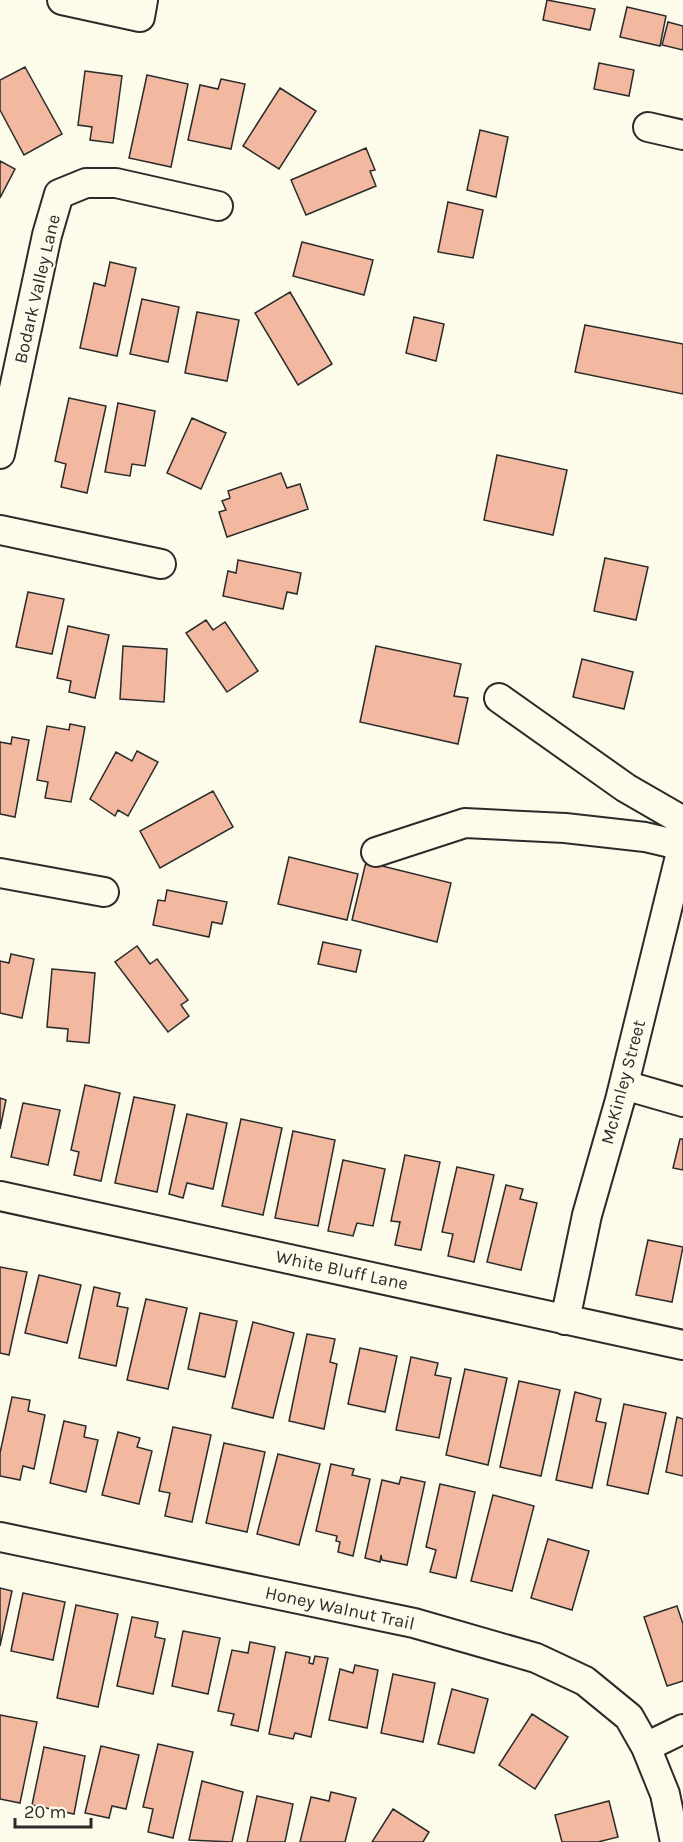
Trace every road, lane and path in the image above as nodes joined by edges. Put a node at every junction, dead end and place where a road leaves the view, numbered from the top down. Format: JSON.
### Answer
{"nodes":[{"id":1,"x":62,"y":0,"type":"edge"},
{"id":2,"x":143,"y":0,"type":"edge"},
{"id":3,"x":648,"y":127,"type":"dead end"},
{"id":4,"x":683,"y":135,"type":"edge"},
{"id":5,"x":218,"y":206,"type":"dead end"},
{"id":6,"x":0,"y":454,"type":"edge"},
{"id":7,"x":0,"y":530,"type":"edge"},
{"id":8,"x":161,"y":564,"type":"dead end"},
{"id":9,"x":499,"y":698,"type":"dead end"},
{"id":10,"x":683,"y":821,"type":"edge"},
{"id":11,"x":683,"y":845,"type":"edge"},
{"id":12,"x":376,"y":852,"type":"dead end"},
{"id":13,"x":0,"y":873,"type":"edge"},
{"id":14,"x":104,"y":892,"type":"dead end"},
{"id":15,"x":624,"y":1085,"type":"junction"},
{"id":16,"x":683,"y":1101,"type":"edge"},
{"id":17,"x":0,"y":1196,"type":"edge"},
{"id":18,"x":565,"y":1320,"type":"junction"},
{"id":19,"x":683,"y":1345,"type":"edge"},
{"id":20,"x":0,"y":1537,"type":"edge"},
{"id":21,"x":683,"y":1729,"type":"edge"},
{"id":22,"x":646,"y":1747,"type":"junction"},
{"id":23,"x":675,"y":1842,"type":"edge"}],
"edges":[{"from":1,"to":2,"type":"street"},
{"from":3,"to":4,"type":"street"},
{"from":5,"to":6,"type":"street","name":"Bodark Valley Lane"},
{"from":7,"to":8,"type":"street"},
{"from":9,"to":10,"type":"street"},
{"from":11,"to":12,"type":"street"},
{"from":11,"to":15,"type":"street","name":"McKinley Street"},
{"from":13,"to":14,"type":"street"},
{"from":15,"to":16,"type":"street"},
{"from":15,"to":18,"type":"street","name":"McKinley Street"},
{"from":17,"to":18,"type":"street","name":"White Bluff Lane"},
{"from":18,"to":19,"type":"street","name":"White Bluff Lane"},
{"from":20,"to":22,"type":"street","name":"Honey Walnut Trail"},
{"from":21,"to":22,"type":"street"},
{"from":22,"to":23,"type":"street","name":"Honey Walnut Trail"}]}
